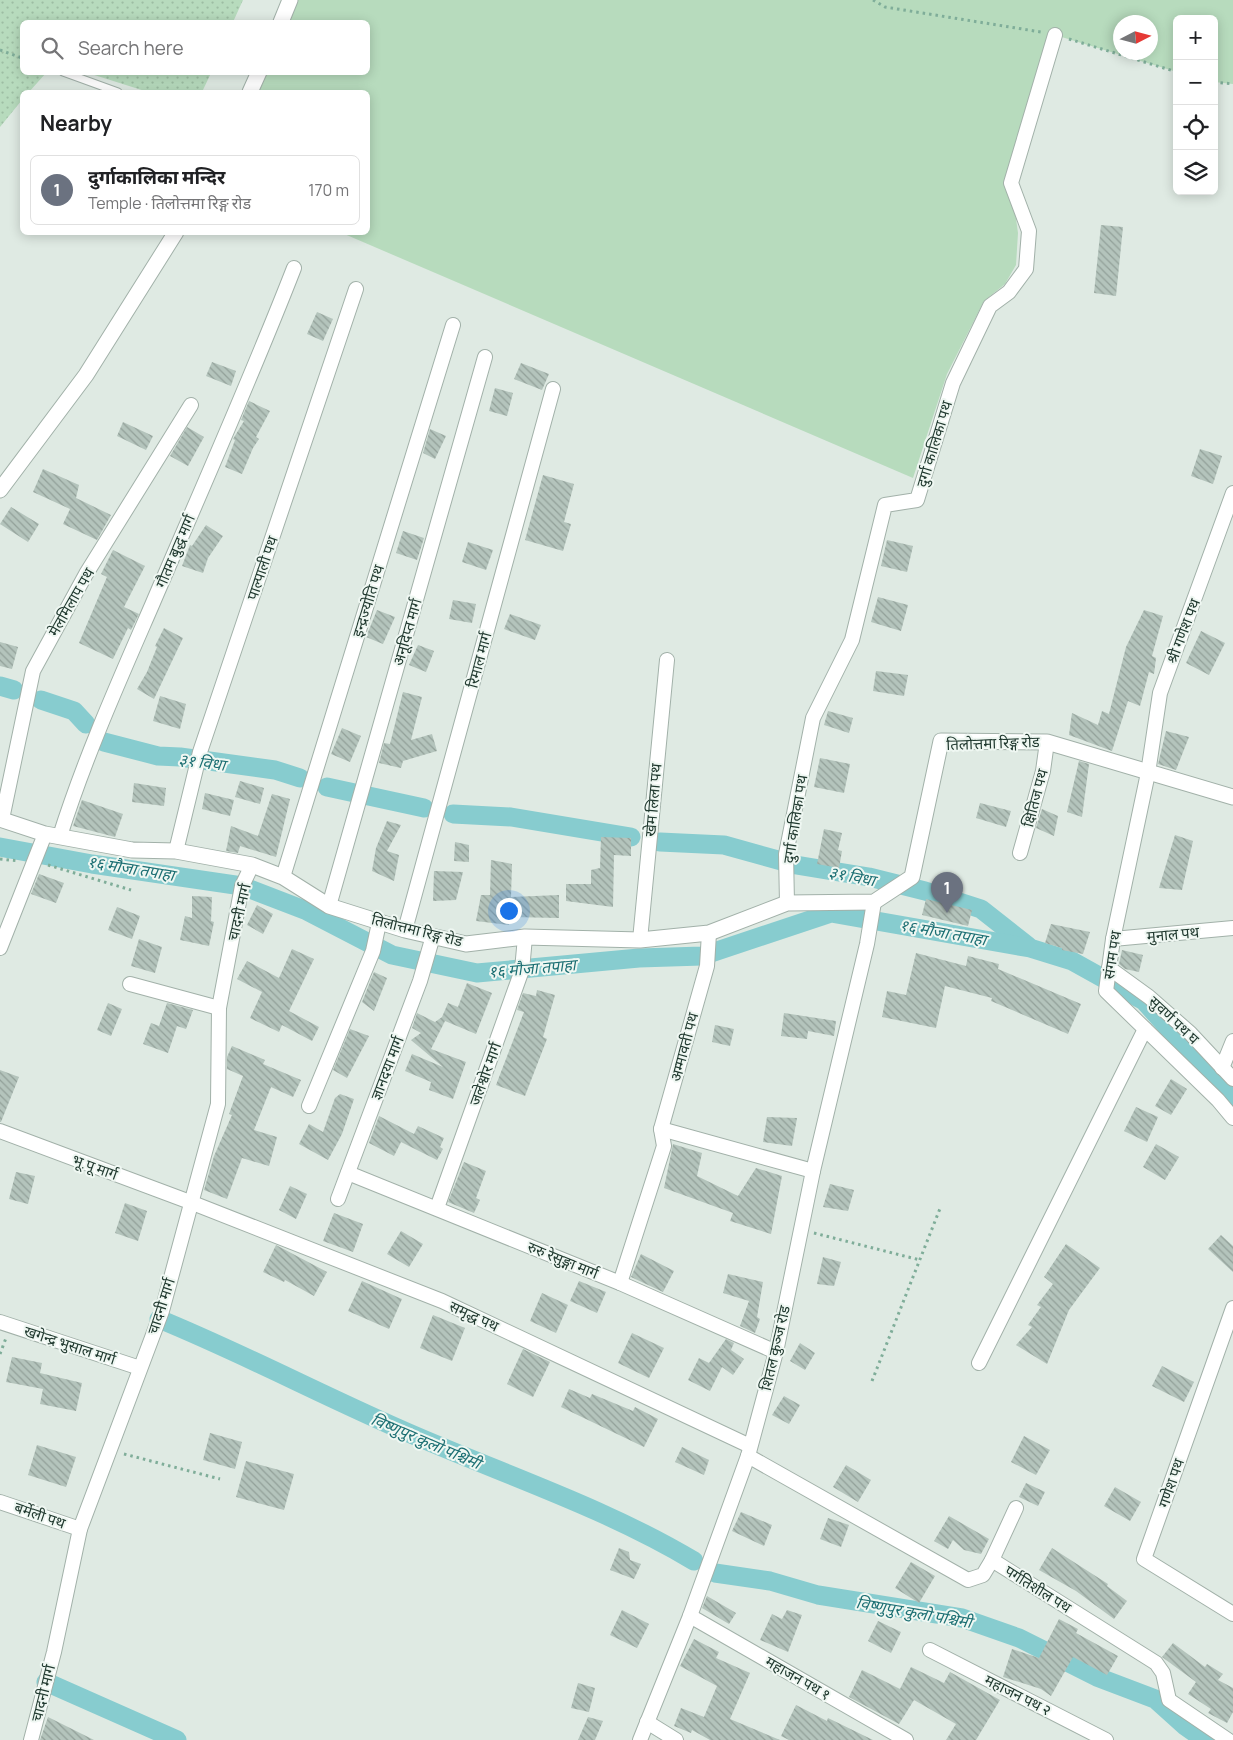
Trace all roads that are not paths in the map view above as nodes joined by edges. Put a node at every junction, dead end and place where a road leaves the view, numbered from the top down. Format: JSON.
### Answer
{"nodes":[{"id":1,"x":290,"y":0,"type":"edge"},
{"id":2,"x":281,"y":20,"type":"edge"},
{"id":3,"x":1055,"y":35,"type":"road end"},
{"id":4,"x":71,"y":75,"type":"edge"},
{"id":5,"x":258,"y":75,"type":"edge"},
{"id":6,"x":112,"y":90,"type":"edge"},
{"id":7,"x":251,"y":90,"type":"edge"},
{"id":8,"x":174,"y":235,"type":"edge"},
{"id":9,"x":294,"y":268,"type":"dead end"},
{"id":10,"x":356,"y":288,"type":"dead end"},
{"id":11,"x":453,"y":325,"type":"dead end"},
{"id":12,"x":485,"y":357,"type":"dead end"},
{"id":13,"x":552,"y":389,"type":"dead end"},
{"id":14,"x":192,"y":405,"type":"dead end"},
{"id":15,"x":0,"y":490,"type":"edge"},
{"id":16,"x":1233,"y":493,"type":"edge"},
{"id":17,"x":666,"y":660,"type":"dead end"},
{"id":18,"x":1047,"y":742,"type":"junction"},
{"id":19,"x":1148,"y":773,"type":"junction"},
{"id":20,"x":1233,"y":797,"type":"edge"},
{"id":21,"x":1,"y":819,"type":"edge"},
{"id":22,"x":53,"y":835,"type":"junction"},
{"id":23,"x":176,"y":851,"type":"junction"},
{"id":24,"x":1020,"y":853,"type":"dead end"},
{"id":25,"x":252,"y":865,"type":"junction"},
{"id":26,"x":283,"y":877,"type":"junction"},
{"id":27,"x":875,"y":901,"type":"junction"},
{"id":28,"x":787,"y":902,"type":"junction"},
{"id":29,"x":329,"y":906,"type":"junction"},
{"id":30,"x":379,"y":923,"type":"junction"},
{"id":31,"x":1233,"y":928,"type":"edge"},
{"id":32,"x":405,"y":930,"type":"junction"},
{"id":33,"x":708,"y":933,"type":"junction"},
{"id":34,"x":433,"y":936,"type":"junction"},
{"id":35,"x":525,"y":937,"type":"junction"},
{"id":36,"x":1113,"y":939,"type":"junction"},
{"id":37,"x":640,"y":940,"type":"junction"},
{"id":38,"x":0,"y":948,"type":"edge"},
{"id":39,"x":1109,"y":968,"type":"junction"},
{"id":40,"x":130,"y":984,"type":"dead end"},
{"id":41,"x":219,"y":1008,"type":"junction"},
{"id":42,"x":1145,"y":1029,"type":"junction"},
{"id":43,"x":1233,"y":1041,"type":"edge"},
{"id":44,"x":1222,"y":1068,"type":"junction"},
{"id":45,"x":1233,"y":1079,"type":"edge"},
{"id":46,"x":309,"y":1106,"type":"dead end"},
{"id":47,"x":1233,"y":1118,"type":"edge"},
{"id":48,"x":661,"y":1129,"type":"junction"},
{"id":49,"x":0,"y":1131,"type":"edge"},
{"id":50,"x":813,"y":1171,"type":"junction"},
{"id":51,"x":348,"y":1172,"type":"junction"},
{"id":52,"x":338,"y":1199,"type":"dead end"},
{"id":53,"x":190,"y":1202,"type":"junction"},
{"id":54,"x":437,"y":1208,"type":"junction"},
{"id":55,"x":620,"y":1283,"type":"junction"},
{"id":56,"x":1233,"y":1308,"type":"edge"},
{"id":57,"x":0,"y":1322,"type":"edge"},
{"id":58,"x":776,"y":1352,"type":"junction"},
{"id":59,"x":979,"y":1363,"type":"dead end"},
{"id":60,"x":140,"y":1368,"type":"junction"},
{"id":61,"x":749,"y":1451,"type":"junction"},
{"id":62,"x":0,"y":1502,"type":"edge"},
{"id":63,"x":1016,"y":1508,"type":"dead end"},
{"id":64,"x":80,"y":1529,"type":"junction"},
{"id":65,"x":992,"y":1560,"type":"junction"},
{"id":66,"x":1233,"y":1614,"type":"edge"},
{"id":67,"x":690,"y":1616,"type":"junction"},
{"id":68,"x":930,"y":1650,"type":"dead end"},
{"id":69,"x":646,"y":1722,"type":"junction"},
{"id":70,"x":31,"y":1740,"type":"edge"},
{"id":71,"x":640,"y":1740,"type":"edge"},
{"id":72,"x":676,"y":1740,"type":"edge"},
{"id":73,"x":906,"y":1740,"type":"edge"},
{"id":74,"x":1106,"y":1740,"type":"edge"},
{"id":75,"x":1228,"y":1740,"type":"edge"}],
"edges":[{"from":1,"to":2,"type":"street"},
{"from":3,"to":28,"type":"street","name":"दुर्गा कालिका पथ"},
{"from":4,"to":6,"type":"lane"},
{"from":5,"to":7,"type":"street"},
{"from":8,"to":15,"type":"street"},
{"from":9,"to":22,"type":"street","name":"गौतम बुद्ध मार्ग"},
{"from":10,"to":23,"type":"street","name":"पाल्पाली पथ"},
{"from":11,"to":26,"type":"street","name":"इन्द्रज्योति पथ"},
{"from":12,"to":29,"type":"street","name":"अनूदिप्त मार्ग"},
{"from":13,"to":32,"type":"street","name":"रिमाल मार्ग"},
{"from":14,"to":21,"type":"street","name":"मेलमिलाप पथ"},
{"from":16,"to":19,"type":"street","name":"श्री गणेश पथ"},
{"from":17,"to":37,"type":"street","name":"खेम लिला पथ"},
{"from":18,"to":19,"type":"street","name":"तिलोत्तमा रिङ्ग रोड"},
{"from":18,"to":24,"type":"street","name":"क्षितिज पथ"},
{"from":18,"to":27,"type":"street","name":"तिलोत्तमा रिङ्ग रोड"},
{"from":19,"to":20,"type":"street","name":"तिलोत्तमा रिङ्ग रोड"},
{"from":19,"to":36,"type":"street","name":"संगम पथ"},
{"from":21,"to":22,"type":"street","name":"तिलोत्तमा रिङ्ग रोड"},
{"from":22,"to":23,"type":"street","name":"तिलोत्तमा रिङ्ग रोड"},
{"from":22,"to":38,"type":"street","name":"गौतम बुद्ध मार्ग"},
{"from":23,"to":25,"type":"street","name":"तिलोत्तमा रिङ्ग रोड"},
{"from":25,"to":26,"type":"street","name":"तिलोत्तमा रिङ्ग रोड"},
{"from":25,"to":41,"type":"street","name":"चादनी मार्ग"},
{"from":26,"to":29,"type":"street","name":"तिलोत्तमा रिङ्ग रोड"},
{"from":27,"to":28,"type":"street","name":"तिलोत्तमा रिङ्ग रोड"},
{"from":27,"to":50,"type":"street","name":"शितल कुञ्ज रोड"},
{"from":28,"to":33,"type":"street","name":"तिलोत्तमा रिङ्ग रोड"},
{"from":29,"to":30,"type":"street","name":"तिलोत्तमा रिङ्ग रोड"},
{"from":30,"to":32,"type":"street","name":"तिलोत्तमा रिङ्ग रोड"},
{"from":30,"to":46,"type":"street"},
{"from":31,"to":36,"type":"street","name":"मुनाल पथ"},
{"from":32,"to":34,"type":"street","name":"तिलोत्तमा रिङ्ग रोड"},
{"from":33,"to":37,"type":"street","name":"तिलोत्तमा रिङ्ग रोड"},
{"from":33,"to":48,"type":"street","name":"अम्मावती पथ"},
{"from":34,"to":35,"type":"street","name":"तिलोत्तमा रिङ्ग रोड"},
{"from":34,"to":51,"type":"street","name":"ज्ञानदया मार्ग"},
{"from":35,"to":37,"type":"street","name":"तिलोत्तमा रिङ्ग रोड"},
{"from":35,"to":54,"type":"street","name":"जलेश्वोर मार्ग"},
{"from":36,"to":39,"type":"street","name":"संगम पथ"},
{"from":39,"to":42,"type":"street","name":"संगम पथ"},
{"from":39,"to":44,"type":"street","name":"सुवर्ण पथ घ"},
{"from":40,"to":41,"type":"street"},
{"from":41,"to":53,"type":"street","name":"चादनी मार्ग"},
{"from":42,"to":47,"type":"street","name":"संगम पथ"},
{"from":42,"to":59,"type":"street"},
{"from":43,"to":44,"type":"street"},
{"from":44,"to":45,"type":"street","name":"सुवर्ण पथ घ"},
{"from":48,"to":50,"type":"street"},
{"from":48,"to":55,"type":"street","name":"अम्मावती पथ"},
{"from":49,"to":53,"type":"street","name":"भू.पू मार्ग"},
{"from":50,"to":58,"type":"street","name":"शितल कुञ्ज रोड"},
{"from":51,"to":52,"type":"street","name":"ज्ञानदया मार्ग"},
{"from":51,"to":54,"type":"street","name":"रुरु रेसुङ्गा मार्ग"},
{"from":53,"to":60,"type":"street","name":"चादनी मार्ग"},
{"from":53,"to":61,"type":"street","name":"समृद्ध पथ"},
{"from":54,"to":55,"type":"street","name":"रुरु रेसुङ्गा मार्ग"},
{"from":55,"to":58,"type":"street","name":"रुरु रेसुङ्गा मार्ग"},
{"from":56,"to":66,"type":"street","name":"गणेश पथ"},
{"from":57,"to":60,"type":"street","name":"खगेन्द्र भुसाल मार्ग"},
{"from":58,"to":61,"type":"street","name":"शितल कुञ्ज रोड"},
{"from":60,"to":64,"type":"street","name":"चादनी मार्ग"},
{"from":61,"to":65,"type":"street","name":"पर्गतिशील पथ"},
{"from":61,"to":67,"type":"street","name":"शितल कुञ्ज रोड"},
{"from":62,"to":64,"type":"street","name":"बर्मेली पथ"},
{"from":63,"to":65,"type":"street"},
{"from":64,"to":70,"type":"street","name":"चादनी मार्ग"},
{"from":65,"to":75,"type":"street","name":"पर्गतिशील पथ"},
{"from":67,"to":69,"type":"street","name":"शितल कुञ्ज रोड"},
{"from":67,"to":73,"type":"street","name":"महाजन पथ १"},
{"from":68,"to":74,"type":"street","name":"महाजन पथ २"},
{"from":69,"to":71,"type":"street","name":"शितल कुञ्ज रोड"},
{"from":69,"to":72,"type":"street"}]}
